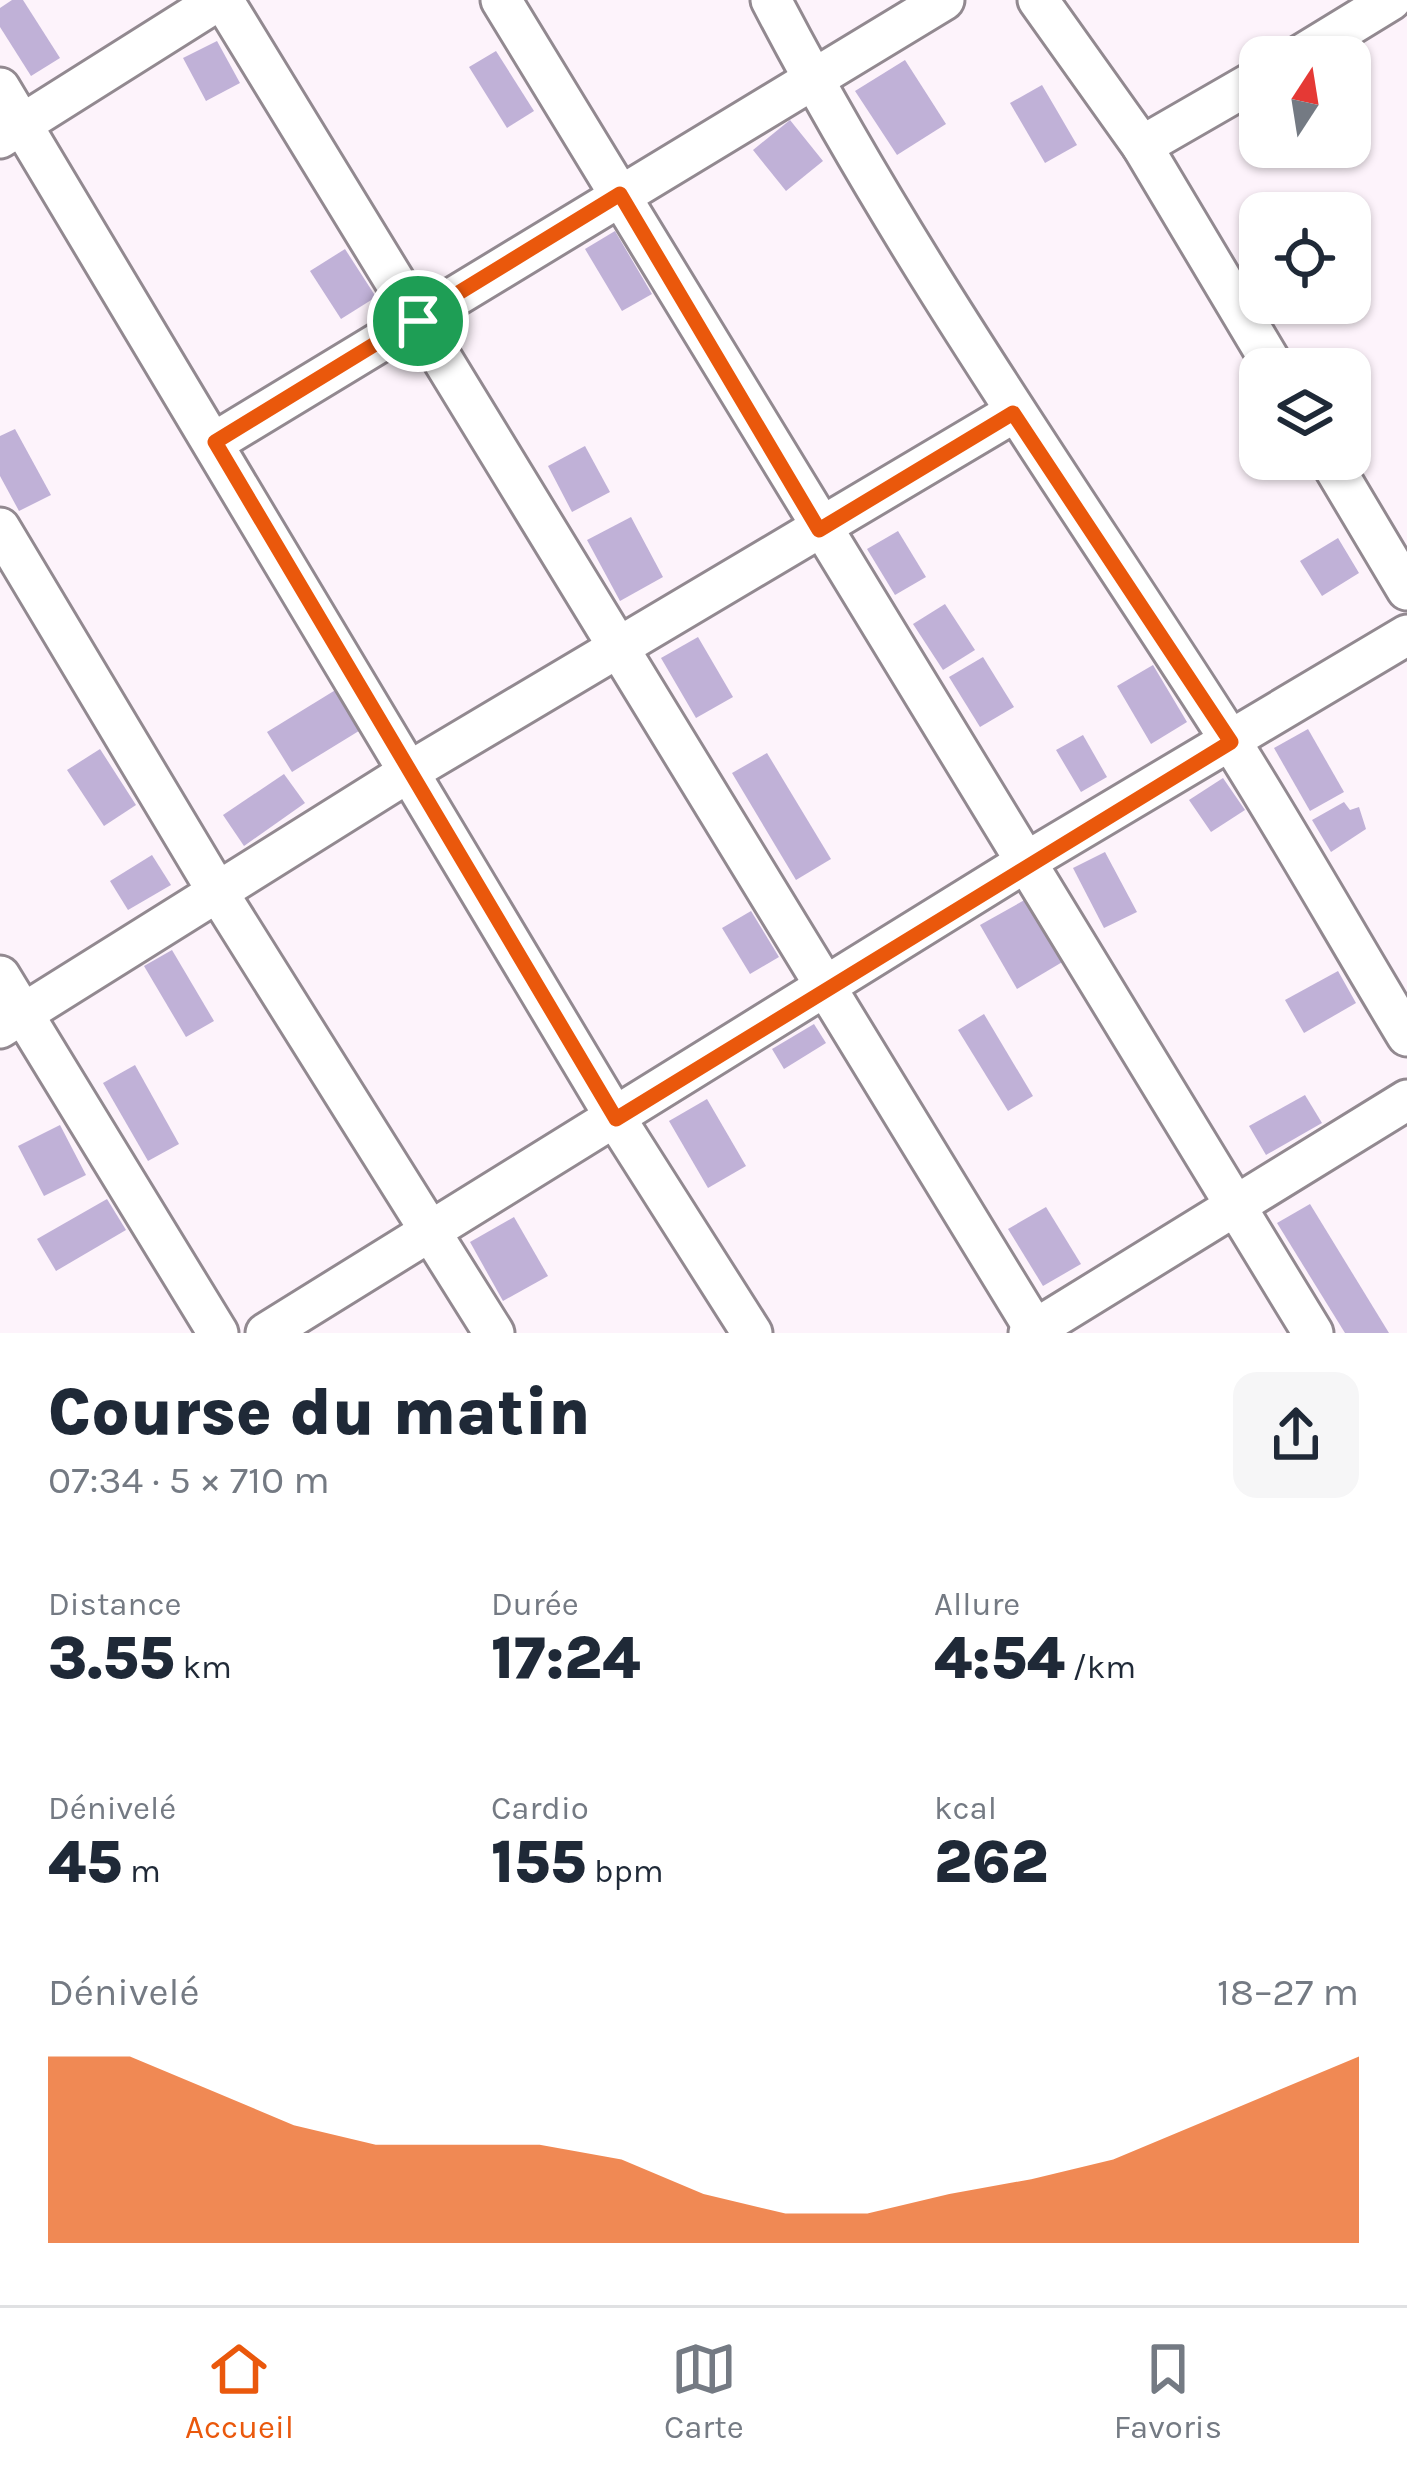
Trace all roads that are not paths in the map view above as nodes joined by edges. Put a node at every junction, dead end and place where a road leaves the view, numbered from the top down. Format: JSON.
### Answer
{"nodes":[{"id":1,"x":221,"y":0,"type":"edge"},
{"id":2,"x":501,"y":0,"type":"edge"},
{"id":3,"x":771,"y":0,"type":"edge"},
{"id":4,"x":944,"y":0,"type":"edge"},
{"id":5,"x":1038,"y":0,"type":"edge"},
{"id":6,"x":1391,"y":0,"type":"edge"},
{"id":7,"x":1332,"y":36,"type":"edge"},
{"id":8,"x":811,"y":76,"type":"junction"},
{"id":9,"x":0,"y":88,"type":"edge"},
{"id":10,"x":1239,"y":90,"type":"edge"},
{"id":11,"x":11,"y":131,"type":"edge"},
{"id":12,"x":1142,"y":146,"type":"junction"},
{"id":13,"x":620,"y":194,"type":"junction"},
{"id":14,"x":418,"y":321,"type":"junction"},
{"id":15,"x":1262,"y":348,"type":"edge"},
{"id":16,"x":1013,"y":413,"type":"junction"},
{"id":17,"x":215,"y":442,"type":"junction"},
{"id":18,"x":1342,"y":480,"type":"edge"},
{"id":19,"x":0,"y":528,"type":"edge"},
{"id":20,"x":819,"y":530,"type":"junction"},
{"id":21,"x":1407,"y":590,"type":"edge"},
{"id":22,"x":1407,"y":635,"type":"edge"},
{"id":23,"x":617,"y":649,"type":"junction"},
{"id":24,"x":1231,"y":742,"type":"junction"},
{"id":25,"x":412,"y":770,"type":"junction"},
{"id":26,"x":1029,"y":860,"type":"junction"},
{"id":27,"x":217,"y":891,"type":"junction"},
{"id":28,"x":0,"y":976,"type":"edge"},
{"id":29,"x":827,"y":987,"type":"junction"},
{"id":30,"x":11,"y":1020,"type":"edge"},
{"id":31,"x":1407,"y":1036,"type":"edge"},
{"id":32,"x":1407,"y":1100,"type":"edge"},
{"id":33,"x":616,"y":1119,"type":"junction"},
{"id":34,"x":1238,"y":1205,"type":"junction"},
{"id":35,"x":431,"y":1232,"type":"junction"},
{"id":36,"x":1033,"y":1332,"type":"edge"},
{"id":37,"x":218,"y":1333,"type":"edge"},
{"id":38,"x":266,"y":1333,"type":"edge"},
{"id":39,"x":494,"y":1333,"type":"edge"},
{"id":40,"x":752,"y":1333,"type":"edge"},
{"id":41,"x":1313,"y":1333,"type":"edge"}],
"edges":[{"from":1,"to":11,"type":"street"},
{"from":1,"to":14,"type":"street"},
{"from":2,"to":13,"type":"street"},
{"from":3,"to":8,"type":"street"},
{"from":4,"to":8,"type":"street"},
{"from":5,"to":12,"type":"street"},
{"from":6,"to":7,"type":"street"},
{"from":8,"to":13,"type":"street"},
{"from":8,"to":16,"type":"street"},
{"from":9,"to":11,"type":"street"},
{"from":10,"to":12,"type":"street"},
{"from":11,"to":17,"type":"street"},
{"from":12,"to":15,"type":"street"},
{"from":13,"to":14,"type":"street"},
{"from":13,"to":20,"type":"street"},
{"from":14,"to":17,"type":"street"},
{"from":14,"to":23,"type":"street"},
{"from":16,"to":20,"type":"street"},
{"from":16,"to":24,"type":"street"},
{"from":17,"to":25,"type":"street"},
{"from":18,"to":21,"type":"street"},
{"from":19,"to":27,"type":"street"},
{"from":20,"to":23,"type":"street"},
{"from":20,"to":26,"type":"street"},
{"from":22,"to":24,"type":"street"},
{"from":23,"to":25,"type":"street"},
{"from":23,"to":29,"type":"street"},
{"from":24,"to":26,"type":"street"},
{"from":24,"to":31,"type":"street"},
{"from":25,"to":27,"type":"street"},
{"from":25,"to":33,"type":"street"},
{"from":26,"to":29,"type":"street"},
{"from":26,"to":34,"type":"street"},
{"from":27,"to":30,"type":"street"},
{"from":27,"to":35,"type":"street"},
{"from":28,"to":30,"type":"street"},
{"from":29,"to":33,"type":"street"},
{"from":29,"to":36,"type":"street"},
{"from":30,"to":37,"type":"street"},
{"from":32,"to":34,"type":"street"},
{"from":33,"to":35,"type":"street"},
{"from":33,"to":40,"type":"street"},
{"from":34,"to":36,"type":"street"},
{"from":34,"to":41,"type":"street"},
{"from":35,"to":38,"type":"street"},
{"from":35,"to":39,"type":"street"}]}
